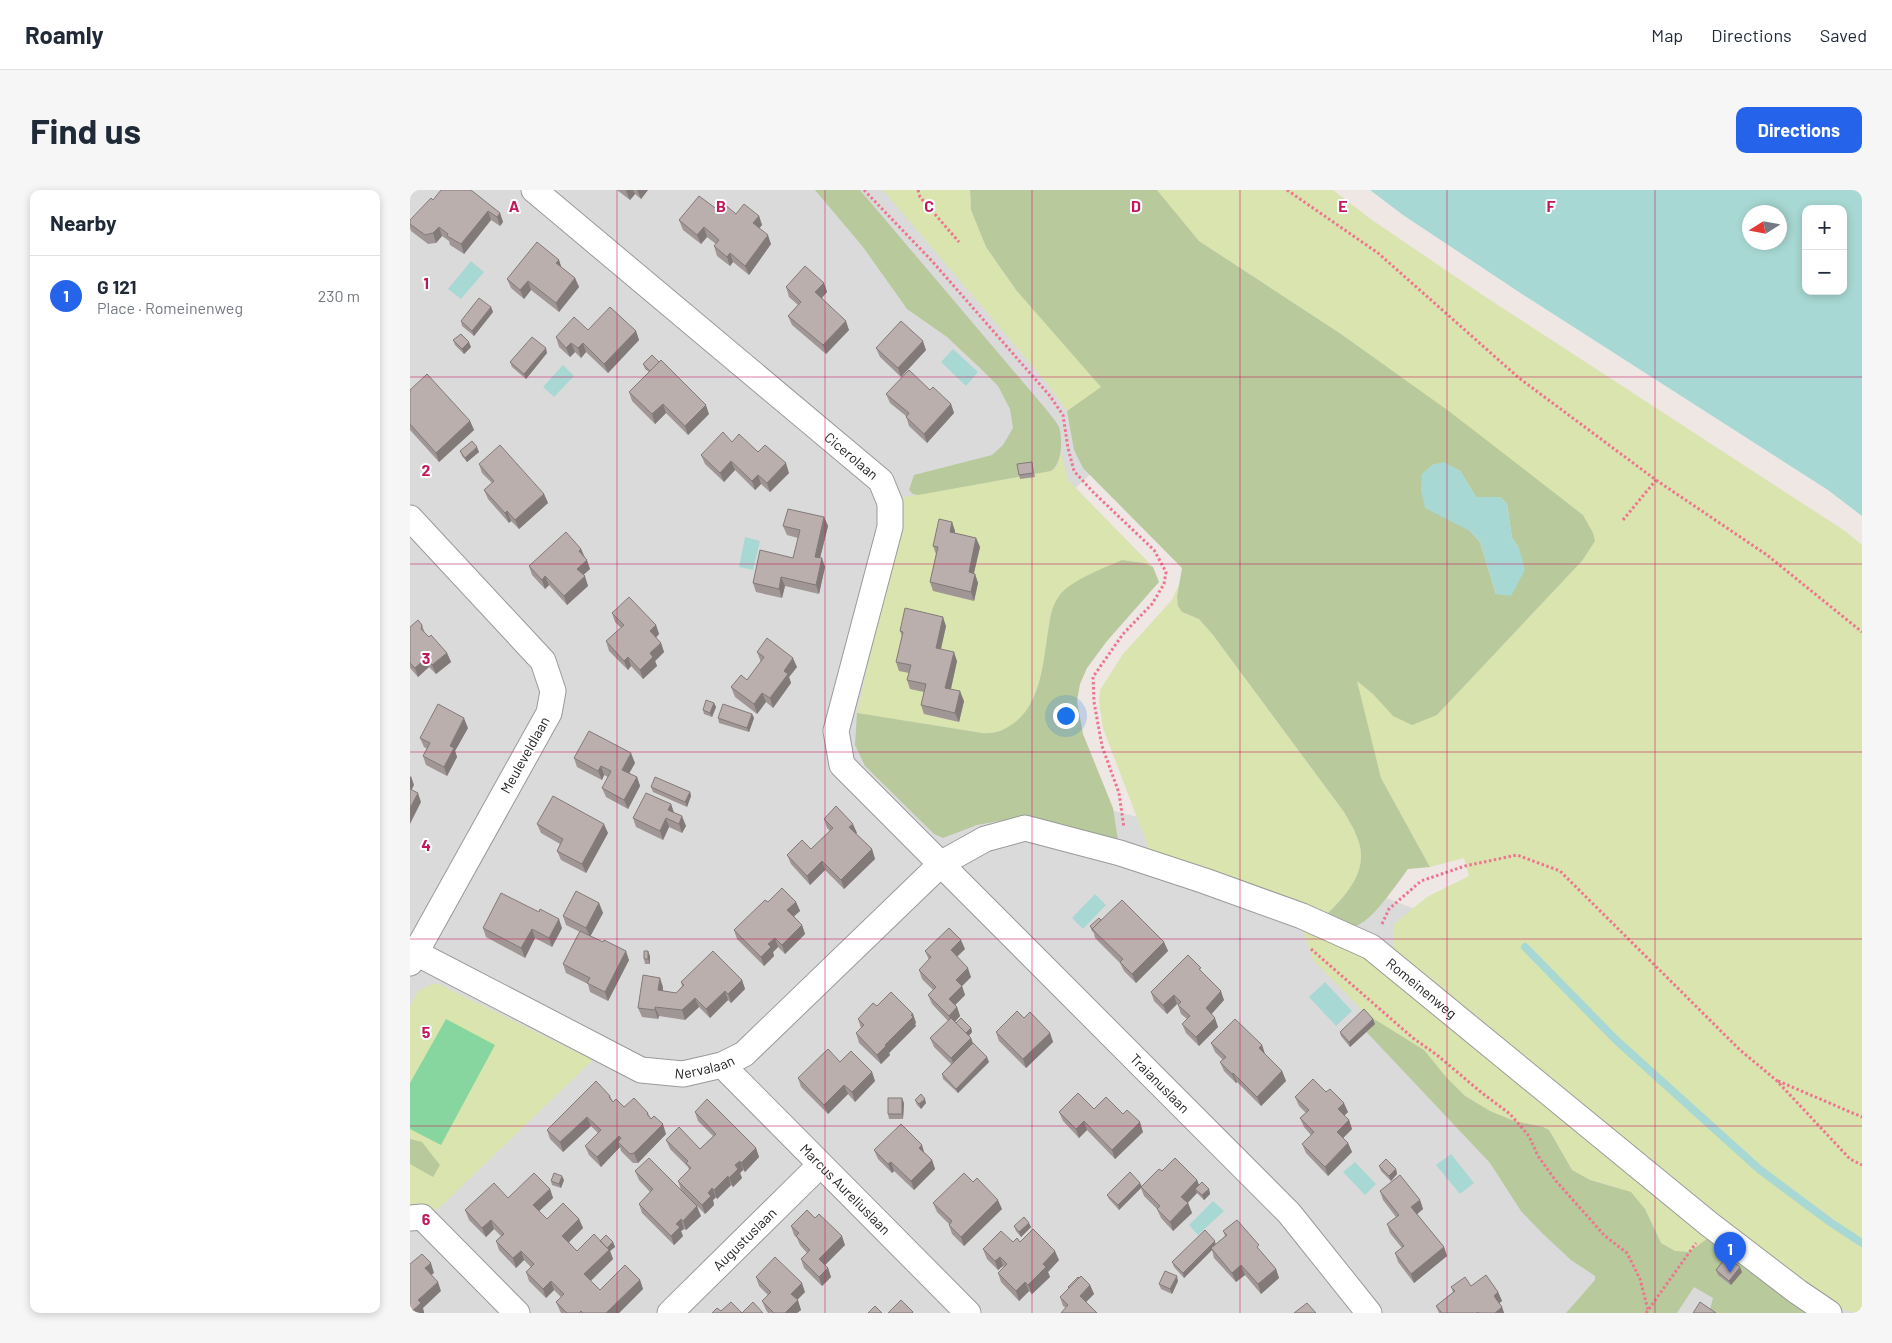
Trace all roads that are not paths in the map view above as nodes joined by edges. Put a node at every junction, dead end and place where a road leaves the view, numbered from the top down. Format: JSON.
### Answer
{"nodes":[{"id":1,"x":534,"y":190,"type":"edge"},
{"id":2,"x":410,"y":518,"type":"edge"},
{"id":3,"x":942,"y":863,"type":"junction"},
{"id":4,"x":413,"y":958,"type":"edge"},
{"id":5,"x":722,"y":1065,"type":"junction"},
{"id":6,"x":820,"y":1165,"type":"junction"},
{"id":7,"x":410,"y":1218,"type":"edge"},
{"id":8,"x":517,"y":1313,"type":"edge"},
{"id":9,"x":670,"y":1313,"type":"edge"},
{"id":10,"x":968,"y":1313,"type":"edge"},
{"id":11,"x":1369,"y":1313,"type":"edge"},
{"id":12,"x":1829,"y":1313,"type":"edge"}],
"edges":[{"from":1,"to":3,"type":"street","name":"Cicerolaan"},
{"from":2,"to":4,"type":"street","name":"Meuleveldlaan"},
{"from":3,"to":5,"type":"street","name":"Nervalaan"},
{"from":3,"to":11,"type":"street","name":"Traianuslaan"},
{"from":3,"to":12,"type":"street","name":"Romeinenweg"},
{"from":4,"to":5,"type":"street","name":"Nervalaan"},
{"from":5,"to":6,"type":"street","name":"Marcus Aureliuslaan"},
{"from":6,"to":9,"type":"street","name":"Augustuslaan"},
{"from":6,"to":10,"type":"street","name":"Marcus Aureliuslaan"},
{"from":7,"to":8,"type":"street"}]}
